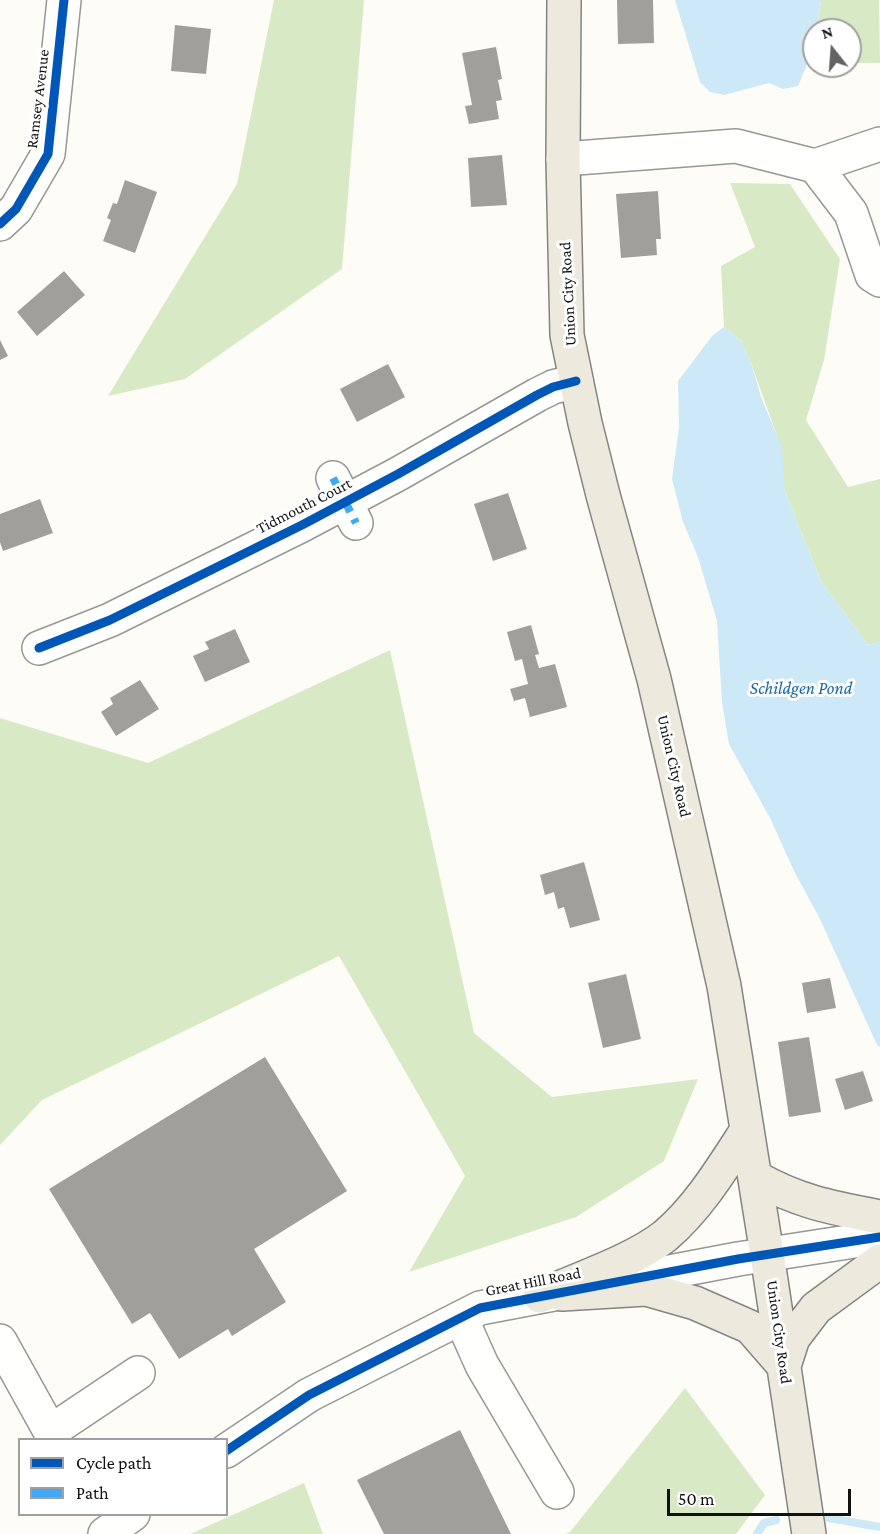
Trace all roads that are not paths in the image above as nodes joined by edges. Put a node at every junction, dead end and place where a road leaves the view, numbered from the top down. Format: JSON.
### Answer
{"nodes":[{"id":1,"x":64,"y":0,"type":"edge"},
{"id":2,"x":564,"y":0,"type":"edge"},
{"id":3,"x":880,"y":144,"type":"edge"},
{"id":4,"x":563,"y":159,"type":"junction"},
{"id":5,"x":815,"y":166,"type":"junction"},
{"id":6,"x":0,"y":224,"type":"edge"},
{"id":7,"x":880,"y":280,"type":"edge"},
{"id":8,"x":576,"y":381,"type":"junction"},
{"id":9,"x":39,"y":648,"type":"dead end"},
{"id":10,"x":747,"y":1130,"type":"junction"},
{"id":11,"x":755,"y":1177,"type":"junction"},
{"id":12,"x":880,"y":1217,"type":"edge"},
{"id":13,"x":880,"y":1237,"type":"edge"},
{"id":14,"x":767,"y":1254,"type":"junction"},
{"id":15,"x":880,"y":1261,"type":"edge"},
{"id":16,"x":540,"y":1296,"type":"junction"},
{"id":17,"x":460,"y":1318,"type":"junction"},
{"id":18,"x":0,"y":1341,"type":"edge"},
{"id":19,"x":784,"y":1366,"type":"junction"},
{"id":20,"x":138,"y":1373,"type":"dead end"},
{"id":21,"x":52,"y":1436,"type":"edge"},
{"id":22,"x":228,"y":1450,"type":"edge"},
{"id":23,"x":557,"y":1492,"type":"dead end"},
{"id":24,"x":809,"y":1534,"type":"edge"}],
"edges":[{"from":1,"to":6,"type":"street","name":"Ramsey Avenue"},
{"from":2,"to":4,"type":"main road","name":"Union City Road"},
{"from":3,"to":5,"type":"street"},
{"from":4,"to":5,"type":"street"},
{"from":4,"to":8,"type":"main road","name":"Union City Road"},
{"from":5,"to":7,"type":"street"},
{"from":8,"to":9,"type":"street","name":"Tidmouth Court"},
{"from":8,"to":10,"type":"main road","name":"Union City Road"},
{"from":10,"to":11,"type":"main road","name":"Union City Road"},
{"from":10,"to":16,"type":"main road"},
{"from":11,"to":12,"type":"main road"},
{"from":11,"to":14,"type":"main road","name":"Union City Road"},
{"from":13,"to":14,"type":"street","name":"Great Hill Road"},
{"from":14,"to":16,"type":"street","name":"Great Hill Road"},
{"from":14,"to":19,"type":"main road","name":"Union City Road"},
{"from":15,"to":19,"type":"main road"},
{"from":16,"to":17,"type":"street","name":"Great Hill Road"},
{"from":16,"to":19,"type":"main road"},
{"from":17,"to":22,"type":"street","name":"Great Hill Road"},
{"from":17,"to":23,"type":"street"},
{"from":18,"to":21,"type":"street"},
{"from":19,"to":24,"type":"main road","name":"Union City Road"},
{"from":20,"to":21,"type":"street"}]}
